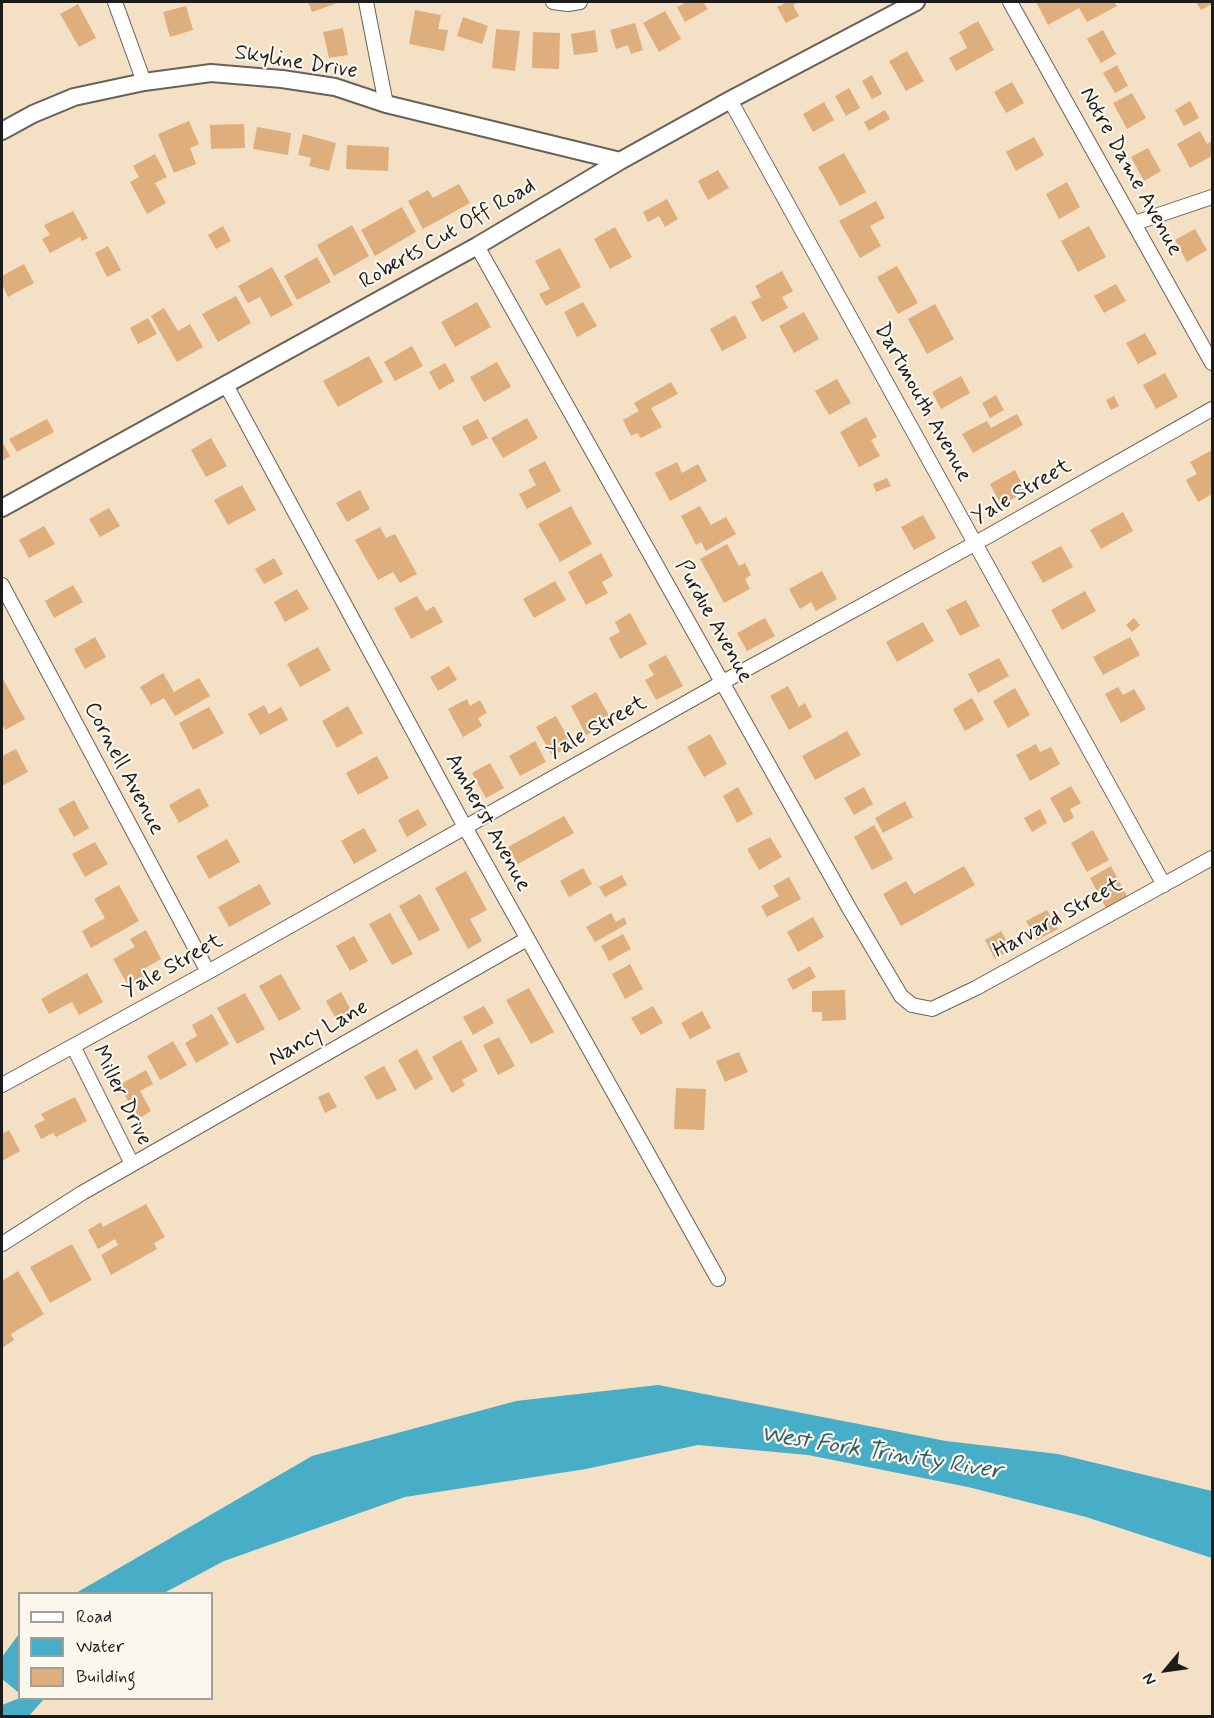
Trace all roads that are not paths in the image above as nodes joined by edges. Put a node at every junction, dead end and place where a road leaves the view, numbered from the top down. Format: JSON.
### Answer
{"nodes":[{"id":1,"x":115,"y":2,"type":"edge"},
{"id":2,"x":366,"y":2,"type":"edge"},
{"id":3,"x":553,"y":2,"type":"edge"},
{"id":4,"x":580,"y":2,"type":"edge"},
{"id":5,"x":916,"y":2,"type":"edge"},
{"id":6,"x":1010,"y":2,"type":"edge"},
{"id":7,"x":144,"y":82,"type":"junction"},
{"id":8,"x":730,"y":99,"type":"junction"},
{"id":9,"x":386,"y":104,"type":"junction"},
{"id":10,"x":2,"y":131,"type":"edge"},
{"id":11,"x":620,"y":161,"type":"junction"},
{"id":12,"x":1212,"y":197,"type":"edge"},
{"id":13,"x":1135,"y":223,"type":"junction"},
{"id":14,"x":477,"y":246,"type":"junction"},
{"id":15,"x":1212,"y":363,"type":"edge"},
{"id":16,"x":226,"y":385,"type":"junction"},
{"id":17,"x":1212,"y":409,"type":"edge"},
{"id":18,"x":2,"y":508,"type":"edge"},
{"id":19,"x":976,"y":543,"type":"junction"},
{"id":20,"x":2,"y":585,"type":"edge"},
{"id":21,"x":723,"y":682,"type":"junction"},
{"id":22,"x":465,"y":827,"type":"junction"},
{"id":23,"x":1212,"y":858,"type":"edge"},
{"id":24,"x":1164,"y":885,"type":"junction"},
{"id":25,"x":527,"y":939,"type":"junction"},
{"id":26,"x":208,"y":972,"type":"junction"},
{"id":27,"x":922,"y":1008,"type":"joint"},
{"id":28,"x":73,"y":1046,"type":"junction"},
{"id":29,"x":2,"y":1085,"type":"edge"},
{"id":30,"x":132,"y":1164,"type":"junction"},
{"id":31,"x":2,"y":1244,"type":"edge"},
{"id":32,"x":718,"y":1279,"type":"dead end"}],
"edges":[{"from":1,"to":7,"type":"street"},
{"from":2,"to":9,"type":"street"},
{"from":3,"to":4,"type":"street"},
{"from":5,"to":8,"type":"street","name":"Roberts Cut Off Road"},
{"from":6,"to":13,"type":"street","name":"Notre Dame Avenue"},
{"from":7,"to":9,"type":"street","name":"Skyline Drive"},
{"from":7,"to":10,"type":"street","name":"Skyline Drive"},
{"from":8,"to":11,"type":"street","name":"Roberts Cut Off Road"},
{"from":8,"to":19,"type":"street","name":"Dartmouth Avenue"},
{"from":9,"to":11,"type":"street","name":"Skyline Drive"},
{"from":11,"to":14,"type":"street","name":"Roberts Cut Off Road"},
{"from":12,"to":13,"type":"street"},
{"from":13,"to":15,"type":"street","name":"Notre Dame Avenue"},
{"from":14,"to":16,"type":"street","name":"Roberts Cut Off Road"},
{"from":14,"to":21,"type":"street","name":"Purdue Avenue"},
{"from":16,"to":18,"type":"street","name":"Roberts Cut Off Road"},
{"from":16,"to":22,"type":"street","name":"Amherst Avenue"},
{"from":17,"to":19,"type":"street","name":"Yale Street"},
{"from":19,"to":21,"type":"street","name":"Yale Street"},
{"from":19,"to":24,"type":"street","name":"Dartmouth Avenue"},
{"from":20,"to":26,"type":"street","name":"Cornell Avenue"},
{"from":21,"to":22,"type":"street","name":"Yale Street"},
{"from":21,"to":27,"type":"street","name":"Purdue Avenue"},
{"from":22,"to":25,"type":"street","name":"Amherst Avenue"},
{"from":22,"to":26,"type":"street","name":"Yale Street"},
{"from":23,"to":24,"type":"street","name":"Harvard Street"},
{"from":24,"to":27,"type":"street","name":"Harvard Street"},
{"from":25,"to":30,"type":"street","name":"Nancy Lane"},
{"from":25,"to":32,"type":"street","name":"Amherst Avenue"},
{"from":26,"to":28,"type":"street","name":"Yale Street"},
{"from":28,"to":29,"type":"street","name":"Yale Street"},
{"from":28,"to":30,"type":"street","name":"Miller Drive"},
{"from":30,"to":31,"type":"street","name":"Nancy Lane"}]}
